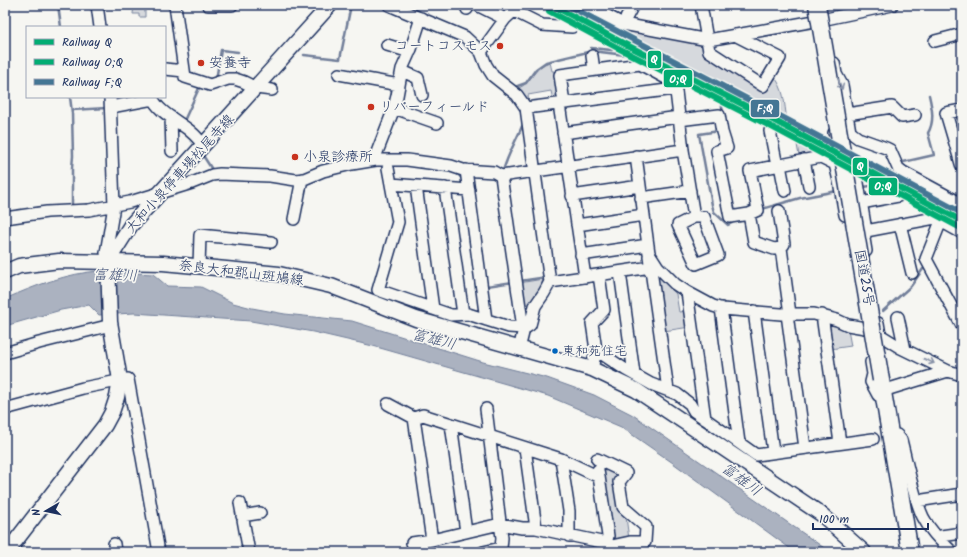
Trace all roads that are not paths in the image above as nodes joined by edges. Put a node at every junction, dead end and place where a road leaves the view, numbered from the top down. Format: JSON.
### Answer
{"nodes":[{"id":1,"x":97,"y":5,"type":"edge"},
{"id":2,"x":175,"y":5,"type":"edge"},
{"id":3,"x":208,"y":5,"type":"edge"},
{"id":4,"x":232,"y":5,"type":"edge"},
{"id":5,"x":330,"y":5,"type":"edge"},
{"id":6,"x":389,"y":5,"type":"edge"},
{"id":7,"x":586,"y":5,"type":"edge"},
{"id":8,"x":633,"y":5,"type":"edge"},
{"id":9,"x":702,"y":5,"type":"edge"},
{"id":10,"x":809,"y":5,"type":"edge"},
{"id":11,"x":816,"y":5,"type":"edge"},
{"id":12,"x":824,"y":5,"type":"edge"},
{"id":13,"x":892,"y":5,"type":"edge"},
{"id":14,"x":471,"y":6,"type":"edge"},
{"id":15,"x":517,"y":8,"type":"edge"},
{"id":16,"x":421,"y":18,"type":"junction"},
{"id":17,"x":504,"y":19,"type":"junction"},
{"id":18,"x":826,"y":19,"type":"junction"},
{"id":19,"x":812,"y":21,"type":"junction"},
{"id":20,"x":623,"y":24,"type":"junction"},
{"id":21,"x":100,"y":26,"type":"edge"},
{"id":22,"x":572,"y":27,"type":"dead end"},
{"id":23,"x":962,"y":34,"type":"edge"},
{"id":24,"x":735,"y":35,"type":"junction"},
{"id":25,"x":708,"y":40,"type":"junction"},
{"id":26,"x":935,"y":40,"type":"dead end"},
{"id":27,"x":387,"y":45,"type":"dead end"},
{"id":28,"x":410,"y":52,"type":"junction"},
{"id":29,"x":481,"y":52,"type":"junction"},
{"id":30,"x":592,"y":56,"type":"dead end"},
{"id":31,"x":834,"y":68,"type":"junction"},
{"id":32,"x":166,"y":69,"type":"edge"},
{"id":33,"x":594,"y":70,"type":"junction"},
{"id":34,"x":820,"y":70,"type":"junction"},
{"id":35,"x":184,"y":71,"type":"junction"},
{"id":36,"x":402,"y":72,"type":"junction"},
{"id":37,"x":339,"y":74,"type":"dead end"},
{"id":38,"x":399,"y":85,"type":"junction"},
{"id":39,"x":256,"y":88,"type":"junction"},
{"id":40,"x":675,"y":89,"type":"junction"},
{"id":41,"x":272,"y":90,"type":"dead end"},
{"id":42,"x":422,"y":95,"type":"dead end"},
{"id":43,"x":153,"y":98,"type":"edge"},
{"id":44,"x":111,"y":102,"type":"edge"},
{"id":45,"x":562,"y":103,"type":"junction"},
{"id":46,"x":394,"y":108,"type":"junction"},
{"id":47,"x":526,"y":108,"type":"junction"},
{"id":48,"x":962,"y":110,"type":"edge"},
{"id":49,"x":847,"y":114,"type":"junction"},
{"id":50,"x":915,"y":115,"type":"dead end"},
{"id":51,"x":171,"y":117,"type":"junction"},
{"id":52,"x":679,"y":118,"type":"junction"},
{"id":53,"x":437,"y":123,"type":"dead end"},
{"id":54,"x":770,"y":131,"type":"dead end"},
{"id":55,"x":850,"y":132,"type":"junction"},
{"id":56,"x":563,"y":133,"type":"junction"},
{"id":57,"x":204,"y":145,"type":"junction"},
{"id":58,"x":959,"y":145,"type":"edge"},
{"id":59,"x":683,"y":150,"type":"junction"},
{"id":60,"x":172,"y":151,"type":"dead end"},
{"id":61,"x":636,"y":156,"type":"junction"},
{"id":62,"x":374,"y":160,"type":"junction"},
{"id":63,"x":804,"y":160,"type":"junction"},
{"id":64,"x":568,"y":165,"type":"junction"},
{"id":65,"x":778,"y":165,"type":"junction"},
{"id":66,"x":962,"y":167,"type":"edge"},
{"id":67,"x":388,"y":168,"type":"dead end"},
{"id":68,"x":466,"y":170,"type":"junction"},
{"id":69,"x":535,"y":170,"type":"junction"},
{"id":70,"x":501,"y":176,"type":"junction"},
{"id":71,"x":839,"y":181,"type":"junction"},
{"id":72,"x":301,"y":182,"type":"junction"},
{"id":73,"x":391,"y":184,"type":"junction"},
{"id":74,"x":416,"y":186,"type":"junction"},
{"id":75,"x":640,"y":186,"type":"junction"},
{"id":76,"x":809,"y":186,"type":"dead end"},
{"id":77,"x":445,"y":188,"type":"junction"},
{"id":78,"x":466,"y":189,"type":"junction"},
{"id":79,"x":690,"y":191,"type":"junction"},
{"id":80,"x":785,"y":191,"type":"dead end"},
{"id":81,"x":162,"y":192,"type":"junction"},
{"id":82,"x":572,"y":196,"type":"junction"},
{"id":83,"x":898,"y":196,"type":"dead end"},
{"id":84,"x":641,"y":198,"type":"junction"},
{"id":85,"x":861,"y":203,"type":"junction"},
{"id":86,"x":962,"y":204,"type":"edge"},
{"id":87,"x":113,"y":206,"type":"junction"},
{"id":88,"x":779,"y":211,"type":"dead end"},
{"id":89,"x":748,"y":214,"type":"junction"},
{"id":90,"x":644,"y":215,"type":"junction"},
{"id":91,"x":694,"y":217,"type":"dead end"},
{"id":92,"x":5,"y":218,"type":"edge"},
{"id":93,"x":294,"y":219,"type":"dead end"},
{"id":94,"x":941,"y":221,"type":"junction"},
{"id":95,"x":900,"y":224,"type":"junction"},
{"id":96,"x":577,"y":225,"type":"junction"},
{"id":97,"x":866,"y":231,"type":"junction"},
{"id":98,"x":960,"y":235,"type":"edge"},
{"id":99,"x":271,"y":242,"type":"dead end"},
{"id":100,"x":781,"y":248,"type":"junction"},
{"id":101,"x":648,"y":249,"type":"junction"},
{"id":102,"x":582,"y":255,"type":"junction"},
{"id":103,"x":107,"y":264,"type":"junction"},
{"id":104,"x":868,"y":264,"type":"junction"},
{"id":105,"x":199,"y":266,"type":"junction"},
{"id":106,"x":855,"y":266,"type":"junction"},
{"id":107,"x":651,"y":267,"type":"junction"},
{"id":108,"x":5,"y":272,"type":"edge"},
{"id":109,"x":620,"y":272,"type":"junction"},
{"id":110,"x":912,"y":273,"type":"dead end"},
{"id":111,"x":584,"y":274,"type":"junction"},
{"id":112,"x":599,"y":275,"type":"junction"},
{"id":113,"x":549,"y":279,"type":"junction"},
{"id":114,"x":688,"y":296,"type":"junction"},
{"id":115,"x":433,"y":308,"type":"junction"},
{"id":116,"x":721,"y":312,"type":"junction"},
{"id":117,"x":463,"y":314,"type":"junction"},
{"id":118,"x":755,"y":315,"type":"junction"},
{"id":119,"x":788,"y":317,"type":"junction"},
{"id":120,"x":898,"y":317,"type":"dead end"},
{"id":121,"x":486,"y":320,"type":"junction"},
{"id":122,"x":822,"y":320,"type":"junction"},
{"id":123,"x":110,"y":324,"type":"junction"},
{"id":124,"x":962,"y":326,"type":"edge"},
{"id":125,"x":865,"y":328,"type":"junction"},
{"id":126,"x":523,"y":329,"type":"junction"},
{"id":127,"x":905,"y":347,"type":"junction"},
{"id":128,"x":519,"y":349,"type":"junction"},
{"id":129,"x":596,"y":350,"type":"junction"},
{"id":130,"x":5,"y":353,"type":"edge"},
{"id":131,"x":592,"y":369,"type":"junction"},
{"id":132,"x":948,"y":371,"type":"junction"},
{"id":133,"x":634,"y":374,"type":"junction"},
{"id":134,"x":962,"y":375,"type":"edge"},
{"id":135,"x":120,"y":380,"type":"junction"},
{"id":136,"x":882,"y":387,"type":"junction"},
{"id":137,"x":668,"y":390,"type":"junction"},
{"id":138,"x":388,"y":404,"type":"dead end"},
{"id":139,"x":5,"y":409,"type":"edge"},
{"id":140,"x":486,"y":409,"type":"dead end"},
{"id":141,"x":414,"y":418,"type":"junction"},
{"id":142,"x":705,"y":419,"type":"junction"},
{"id":143,"x":451,"y":424,"type":"junction"},
{"id":144,"x":488,"y":436,"type":"junction"},
{"id":145,"x":890,"y":436,"type":"junction"},
{"id":146,"x":873,"y":438,"type":"dead end"},
{"id":147,"x":739,"y":443,"type":"junction"},
{"id":148,"x":840,"y":443,"type":"junction"},
{"id":149,"x":525,"y":448,"type":"junction"},
{"id":150,"x":805,"y":448,"type":"junction"},
{"id":151,"x":774,"y":452,"type":"junction"},
{"id":152,"x":561,"y":459,"type":"junction"},
{"id":153,"x":599,"y":477,"type":"junction"},
{"id":154,"x":962,"y":494,"type":"edge"},
{"id":155,"x":917,"y":501,"type":"junction"},
{"id":156,"x":240,"y":503,"type":"dead end"},
{"id":157,"x":260,"y":513,"type":"dead end"},
{"id":158,"x":242,"y":516,"type":"junction"},
{"id":159,"x":500,"y":524,"type":"junction"},
{"id":160,"x":536,"y":528,"type":"junction"},
{"id":161,"x":466,"y":532,"type":"junction"},
{"id":162,"x":962,"y":533,"type":"edge"},
{"id":163,"x":569,"y":536,"type":"junction"},
{"id":164,"x":941,"y":536,"type":"dead end"},
{"id":165,"x":432,"y":540,"type":"junction"},
{"id":166,"x":412,"y":543,"type":"dead end"},
{"id":167,"x":607,"y":548,"type":"edge"},
{"id":168,"x":7,"y":552,"type":"edge"},
{"id":169,"x":159,"y":552,"type":"edge"},
{"id":170,"x":249,"y":552,"type":"edge"},
{"id":171,"x":484,"y":552,"type":"edge"},
{"id":172,"x":864,"y":552,"type":"edge"},
{"id":173,"x":910,"y":552,"type":"edge"},
{"id":174,"x":952,"y":552,"type":"edge"}],
"edges":[{"from":1,"to":21,"type":"street"},
{"from":2,"to":35,"type":"street"},
{"from":3,"to":4,"type":"street"},
{"from":5,"to":39,"type":"main road","name":"大和小泉停車場松尾寺線"},
{"from":6,"to":16,"type":"street"},
{"from":7,"to":20,"type":"street"},
{"from":8,"to":20,"type":"street"},
{"from":9,"to":25,"type":"street"},
{"from":10,"to":19,"type":"street"},
{"from":11,"to":136,"type":"highway","name":"国道25号","bridge":true},
{"from":12,"to":18,"type":"street"},
{"from":13,"to":18,"type":"street"},
{"from":14,"to":17,"type":"street"},
{"from":15,"to":17,"type":"street"},
{"from":15,"to":22,"type":"street"},
{"from":16,"to":28,"type":"street"},
{"from":16,"to":29,"type":"street"},
{"from":17,"to":29,"type":"street"},
{"from":18,"to":19,"type":"street"},
{"from":18,"to":31,"type":"street"},
{"from":19,"to":24,"type":"street"},
{"from":19,"to":34,"type":"street"},
{"from":20,"to":25,"type":"street"},
{"from":23,"to":26,"type":"street"},
{"from":24,"to":25,"type":"street"},
{"from":24,"to":25,"type":"street"},
{"from":27,"to":28,"type":"street"},
{"from":28,"to":36,"type":"street"},
{"from":29,"to":47,"type":"street"},
{"from":30,"to":33,"type":"street"},
{"from":31,"to":34,"type":"street"},
{"from":31,"to":49,"type":"street","one_way":true},
{"from":32,"to":35,"type":"street"},
{"from":33,"to":40,"type":"street"},
{"from":33,"to":45,"type":"street"},
{"from":34,"to":55,"type":"street"},
{"from":35,"to":39,"type":"street"},
{"from":36,"to":38,"type":"street"},
{"from":36,"to":42,"type":"street"},
{"from":37,"to":38,"type":"street"},
{"from":38,"to":46,"type":"street"},
{"from":39,"to":41,"type":"street"},
{"from":39,"to":57,"type":"main road","name":"大和小泉停車場松尾寺線"},
{"from":40,"to":45,"type":"street"},
{"from":40,"to":52,"type":"street"},
{"from":43,"to":44,"type":"street"},
{"from":43,"to":51,"type":"street"},
{"from":44,"to":87,"type":"street"},
{"from":45,"to":47,"type":"street"},
{"from":45,"to":56,"type":"street"},
{"from":46,"to":53,"type":"street"},
{"from":46,"to":62,"type":"street"},
{"from":47,"to":69,"type":"street"},
{"from":48,"to":58,"type":"street"},
{"from":49,"to":50,"type":"street"},
{"from":49,"to":55,"type":"street"},
{"from":51,"to":57,"type":"street"},
{"from":51,"to":60,"type":"street"},
{"from":52,"to":56,"type":"street"},
{"from":52,"to":59,"type":"street"},
{"from":52,"to":89,"type":"street"},
{"from":54,"to":65,"type":"street"},
{"from":55,"to":86,"type":"street"},
{"from":56,"to":64,"type":"street"},
{"from":57,"to":81,"type":"main road","name":"大和小泉停車場松尾寺線"},
{"from":58,"to":66,"type":"street"},
{"from":59,"to":61,"type":"street"},
{"from":59,"to":79,"type":"street"},
{"from":61,"to":64,"type":"street"},
{"from":61,"to":75,"type":"street"},
{"from":62,"to":68,"type":"street"},
{"from":62,"to":72,"type":"street"},
{"from":63,"to":65,"type":"street"},
{"from":63,"to":71,"type":"street"},
{"from":63,"to":76,"type":"street"},
{"from":64,"to":69,"type":"street"},
{"from":64,"to":82,"type":"street"},
{"from":65,"to":80,"type":"street"},
{"from":65,"to":89,"type":"street"},
{"from":67,"to":73,"type":"street"},
{"from":68,"to":70,"type":"street"},
{"from":68,"to":78,"type":"street"},
{"from":69,"to":70,"type":"street"},
{"from":69,"to":113,"type":"street"},
{"from":70,"to":126,"type":"street"},
{"from":71,"to":85,"type":"street"},
{"from":71,"to":106,"type":"street"},
{"from":72,"to":81,"type":"street"},
{"from":72,"to":93,"type":"street"},
{"from":73,"to":74,"type":"street"},
{"from":73,"to":115,"type":"street"},
{"from":74,"to":77,"type":"street"},
{"from":74,"to":115,"type":"street"},
{"from":75,"to":82,"type":"street"},
{"from":75,"to":84,"type":"street"},
{"from":77,"to":78,"type":"street"},
{"from":77,"to":117,"type":"street"},
{"from":78,"to":121,"type":"street"},
{"from":79,"to":84,"type":"street"},
{"from":79,"to":91,"type":"street"},
{"from":81,"to":87,"type":"street"},
{"from":81,"to":103,"type":"main road","name":"大和小泉停車場松尾寺線"},
{"from":82,"to":96,"type":"street"},
{"from":83,"to":85,"type":"street"},
{"from":84,"to":90,"type":"street"},
{"from":85,"to":97,"type":"street"},
{"from":87,"to":92,"type":"street"},
{"from":87,"to":103,"type":"street"},
{"from":88,"to":100,"type":"street"},
{"from":89,"to":100,"type":"street"},
{"from":90,"to":96,"type":"street"},
{"from":90,"to":101,"type":"street"},
{"from":94,"to":95,"type":"street"},
{"from":94,"to":98,"type":"street"},
{"from":94,"to":124,"type":"street"},
{"from":95,"to":97,"type":"street"},
{"from":95,"to":110,"type":"street"},
{"from":96,"to":102,"type":"street"},
{"from":97,"to":104,"type":"street"},
{"from":99,"to":105,"type":"street"},
{"from":100,"to":119,"type":"street"},
{"from":101,"to":102,"type":"street"},
{"from":101,"to":107,"type":"street"},
{"from":101,"to":114,"type":"street"},
{"from":102,"to":111,"type":"street"},
{"from":103,"to":105,"type":"main road","name":"奈良大和郡山斑鳩線"},
{"from":103,"to":108,"type":"main road","name":"奈良大和郡山斑鳩線"},
{"from":103,"to":123,"type":"main road"},
{"from":104,"to":106,"type":"street"},
{"from":104,"to":127,"type":"street"},
{"from":105,"to":128,"type":"main road","name":"奈良大和郡山斑鳩線"},
{"from":106,"to":125,"type":"street"},
{"from":107,"to":109,"type":"street"},
{"from":107,"to":137,"type":"street"},
{"from":109,"to":112,"type":"street"},
{"from":109,"to":133,"type":"street"},
{"from":111,"to":112,"type":"street"},
{"from":111,"to":113,"type":"street"},
{"from":112,"to":129,"type":"street"},
{"from":113,"to":126,"type":"street"},
{"from":114,"to":116,"type":"street"},
{"from":114,"to":142,"type":"street"},
{"from":115,"to":117,"type":"street"},
{"from":116,"to":118,"type":"street"},
{"from":116,"to":147,"type":"street"},
{"from":117,"to":121,"type":"street"},
{"from":118,"to":119,"type":"street"},
{"from":118,"to":151,"type":"street"},
{"from":119,"to":122,"type":"street"},
{"from":119,"to":150,"type":"street"},
{"from":120,"to":127,"type":"street"},
{"from":121,"to":126,"type":"street"},
{"from":122,"to":125,"type":"street"},
{"from":122,"to":148,"type":"street"},
{"from":123,"to":130,"type":"street"},
{"from":123,"to":135,"type":"main road"},
{"from":125,"to":136,"type":"street"},
{"from":126,"to":128,"type":"street"},
{"from":127,"to":132,"type":"street","one_way":true},
{"from":128,"to":131,"type":"main road","name":"奈良大和郡山斑鳩線"},
{"from":129,"to":131,"type":"street"},
{"from":129,"to":133,"type":"street"},
{"from":131,"to":172,"type":"main road","name":"奈良大和郡山斑鳩線"},
{"from":132,"to":134,"type":"street"},
{"from":132,"to":136,"type":"street"},
{"from":133,"to":137,"type":"street"},
{"from":135,"to":139,"type":"street"},
{"from":135,"to":168,"type":"main road"},
{"from":135,"to":169,"type":"street"},
{"from":136,"to":145,"type":"highway","name":"国道25号"},
{"from":137,"to":142,"type":"street"},
{"from":138,"to":141,"type":"street"},
{"from":140,"to":144,"type":"street"},
{"from":141,"to":143,"type":"street"},
{"from":141,"to":165,"type":"street"},
{"from":142,"to":147,"type":"street"},
{"from":143,"to":144,"type":"street"},
{"from":143,"to":161,"type":"street"},
{"from":144,"to":149,"type":"street"},
{"from":144,"to":159,"type":"street"},
{"from":145,"to":155,"type":"street"},
{"from":145,"to":173,"type":"highway","name":"国道25号"},
{"from":146,"to":148,"type":"street"},
{"from":147,"to":151,"type":"street"},
{"from":148,"to":150,"type":"street"},
{"from":149,"to":152,"type":"street"},
{"from":149,"to":160,"type":"street"},
{"from":150,"to":151,"type":"street"},
{"from":152,"to":153,"type":"street"},
{"from":152,"to":163,"type":"street"},
{"from":153,"to":167,"type":"street"},
{"from":153,"to":167,"type":"street"},
{"from":154,"to":155,"type":"street"},
{"from":155,"to":174,"type":"street"},
{"from":156,"to":158,"type":"street"},
{"from":157,"to":158,"type":"street"},
{"from":158,"to":170,"type":"street"},
{"from":159,"to":160,"type":"street"},
{"from":159,"to":161,"type":"street"},
{"from":159,"to":171,"type":"street"},
{"from":160,"to":163,"type":"street"},
{"from":161,"to":165,"type":"street"},
{"from":162,"to":164,"type":"street"},
{"from":163,"to":167,"type":"street"},
{"from":165,"to":166,"type":"street"}]}
